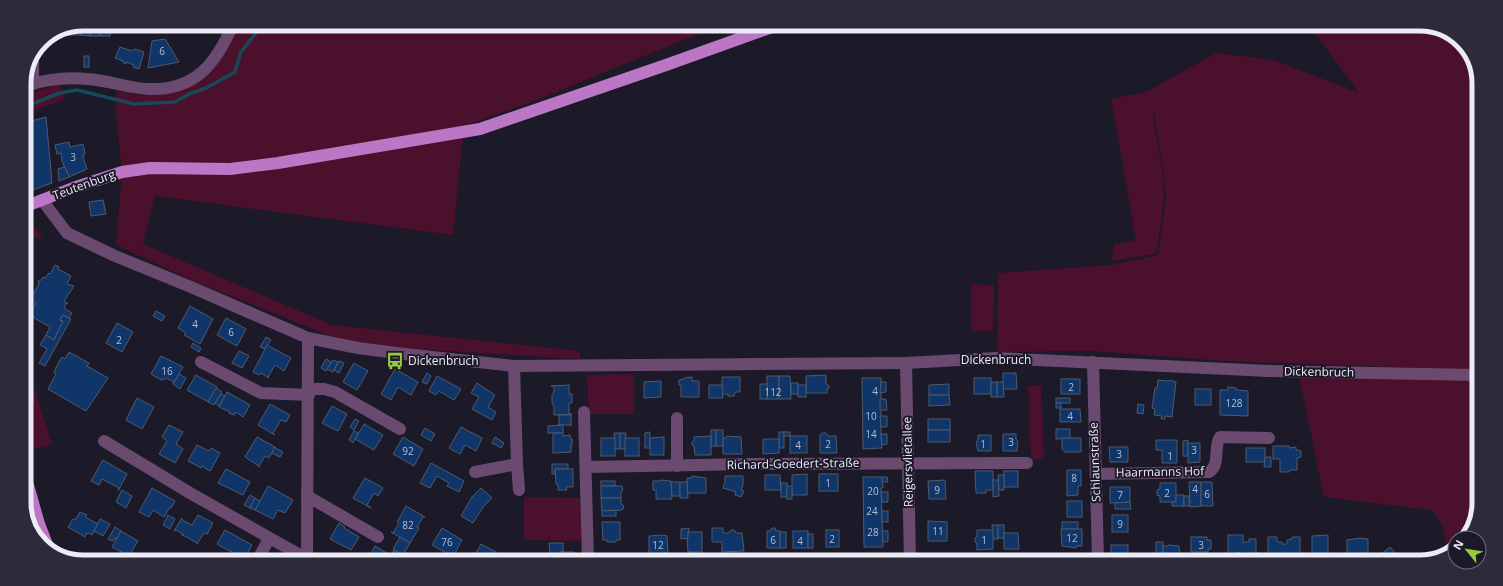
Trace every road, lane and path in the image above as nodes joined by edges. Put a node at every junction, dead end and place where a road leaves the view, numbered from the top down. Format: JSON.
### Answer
{"nodes":[{"id":1,"x":230,"y":31,"type":"edge"},
{"id":2,"x":761,"y":31,"type":"edge"},
{"id":3,"x":31,"y":84,"type":"edge"},
{"id":4,"x":42,"y":200,"type":"junction"},
{"id":5,"x":31,"y":204,"type":"edge"},
{"id":6,"x":308,"y":338,"type":"junction"},
{"id":7,"x":201,"y":362,"type":"dead end"},
{"id":8,"x":1093,"y":362,"type":"junction"},
{"id":9,"x":906,"y":363,"type":"junction"},
{"id":10,"x":514,"y":366,"type":"junction"},
{"id":11,"x":1472,"y":375,"type":"edge"},
{"id":12,"x":309,"y":392,"type":"junction"},
{"id":13,"x":584,"y":412,"type":"dead end"},
{"id":14,"x":678,"y":418,"type":"dead end"},
{"id":15,"x":400,"y":429,"type":"dead end"},
{"id":16,"x":1268,"y":438,"type":"dead end"},
{"id":17,"x":104,"y":441,"type":"dead end"},
{"id":18,"x":909,"y":463,"type":"junction"},
{"id":19,"x":1027,"y":463,"type":"dead end"},
{"id":20,"x":517,"y":464,"type":"junction"},
{"id":21,"x":677,"y":466,"type":"junction"},
{"id":22,"x":586,"y":467,"type":"junction"},
{"id":23,"x":475,"y":472,"type":"dead end"},
{"id":24,"x":1096,"y":474,"type":"junction"},
{"id":25,"x":519,"y":490,"type":"dead end"},
{"id":26,"x":31,"y":496,"type":"edge"},
{"id":27,"x":307,"y":496,"type":"junction"},
{"id":28,"x":44,"y":537,"type":"edge"},
{"id":29,"x":378,"y":537,"type":"dead end"},
{"id":30,"x":269,"y":539,"type":"junction"},
{"id":31,"x":260,"y":555,"type":"edge"},
{"id":32,"x":299,"y":555,"type":"edge"},
{"id":33,"x":307,"y":555,"type":"edge"},
{"id":34,"x":588,"y":555,"type":"edge"},
{"id":35,"x":910,"y":555,"type":"edge"},
{"id":36,"x":1098,"y":555,"type":"edge"}],
"edges":[{"from":1,"to":3,"type":"street"},
{"from":2,"to":4,"type":"main road","name":"Teutenburg"},
{"from":4,"to":5,"type":"main road","name":"Teutenburg"},
{"from":4,"to":6,"type":"street","name":"Dickenbruch"},
{"from":6,"to":10,"type":"street","name":"Dickenbruch"},
{"from":6,"to":12,"type":"street"},
{"from":7,"to":12,"type":"street"},
{"from":8,"to":9,"type":"street","name":"Dickenbruch"},
{"from":8,"to":11,"type":"street","name":"Dickenbruch"},
{"from":8,"to":24,"type":"street","name":"Schlaunstraße"},
{"from":9,"to":10,"type":"street","name":"Dickenbruch"},
{"from":9,"to":18,"type":"street","name":"Reigersvlietallee"},
{"from":10,"to":20,"type":"street"},
{"from":12,"to":15,"type":"street"},
{"from":12,"to":27,"type":"street"},
{"from":13,"to":22,"type":"street"},
{"from":14,"to":21,"type":"street"},
{"from":16,"to":24,"type":"street","name":"Haarmanns Hof"},
{"from":17,"to":30,"type":"street"},
{"from":18,"to":19,"type":"street","name":"Richard-Goedert-Straße"},
{"from":18,"to":21,"type":"street","name":"Richard-Goedert-Straße"},
{"from":18,"to":35,"type":"street","name":"Reigersvlietallee"},
{"from":20,"to":23,"type":"street"},
{"from":20,"to":25,"type":"street"},
{"from":21,"to":22,"type":"street","name":"Richard-Goedert-Straße"},
{"from":22,"to":34,"type":"street"},
{"from":24,"to":36,"type":"street","name":"Schlaunstraße"},
{"from":26,"to":28,"type":"main road"},
{"from":27,"to":29,"type":"street"},
{"from":27,"to":33,"type":"street"},
{"from":30,"to":31,"type":"street"},
{"from":30,"to":32,"type":"street"}]}
